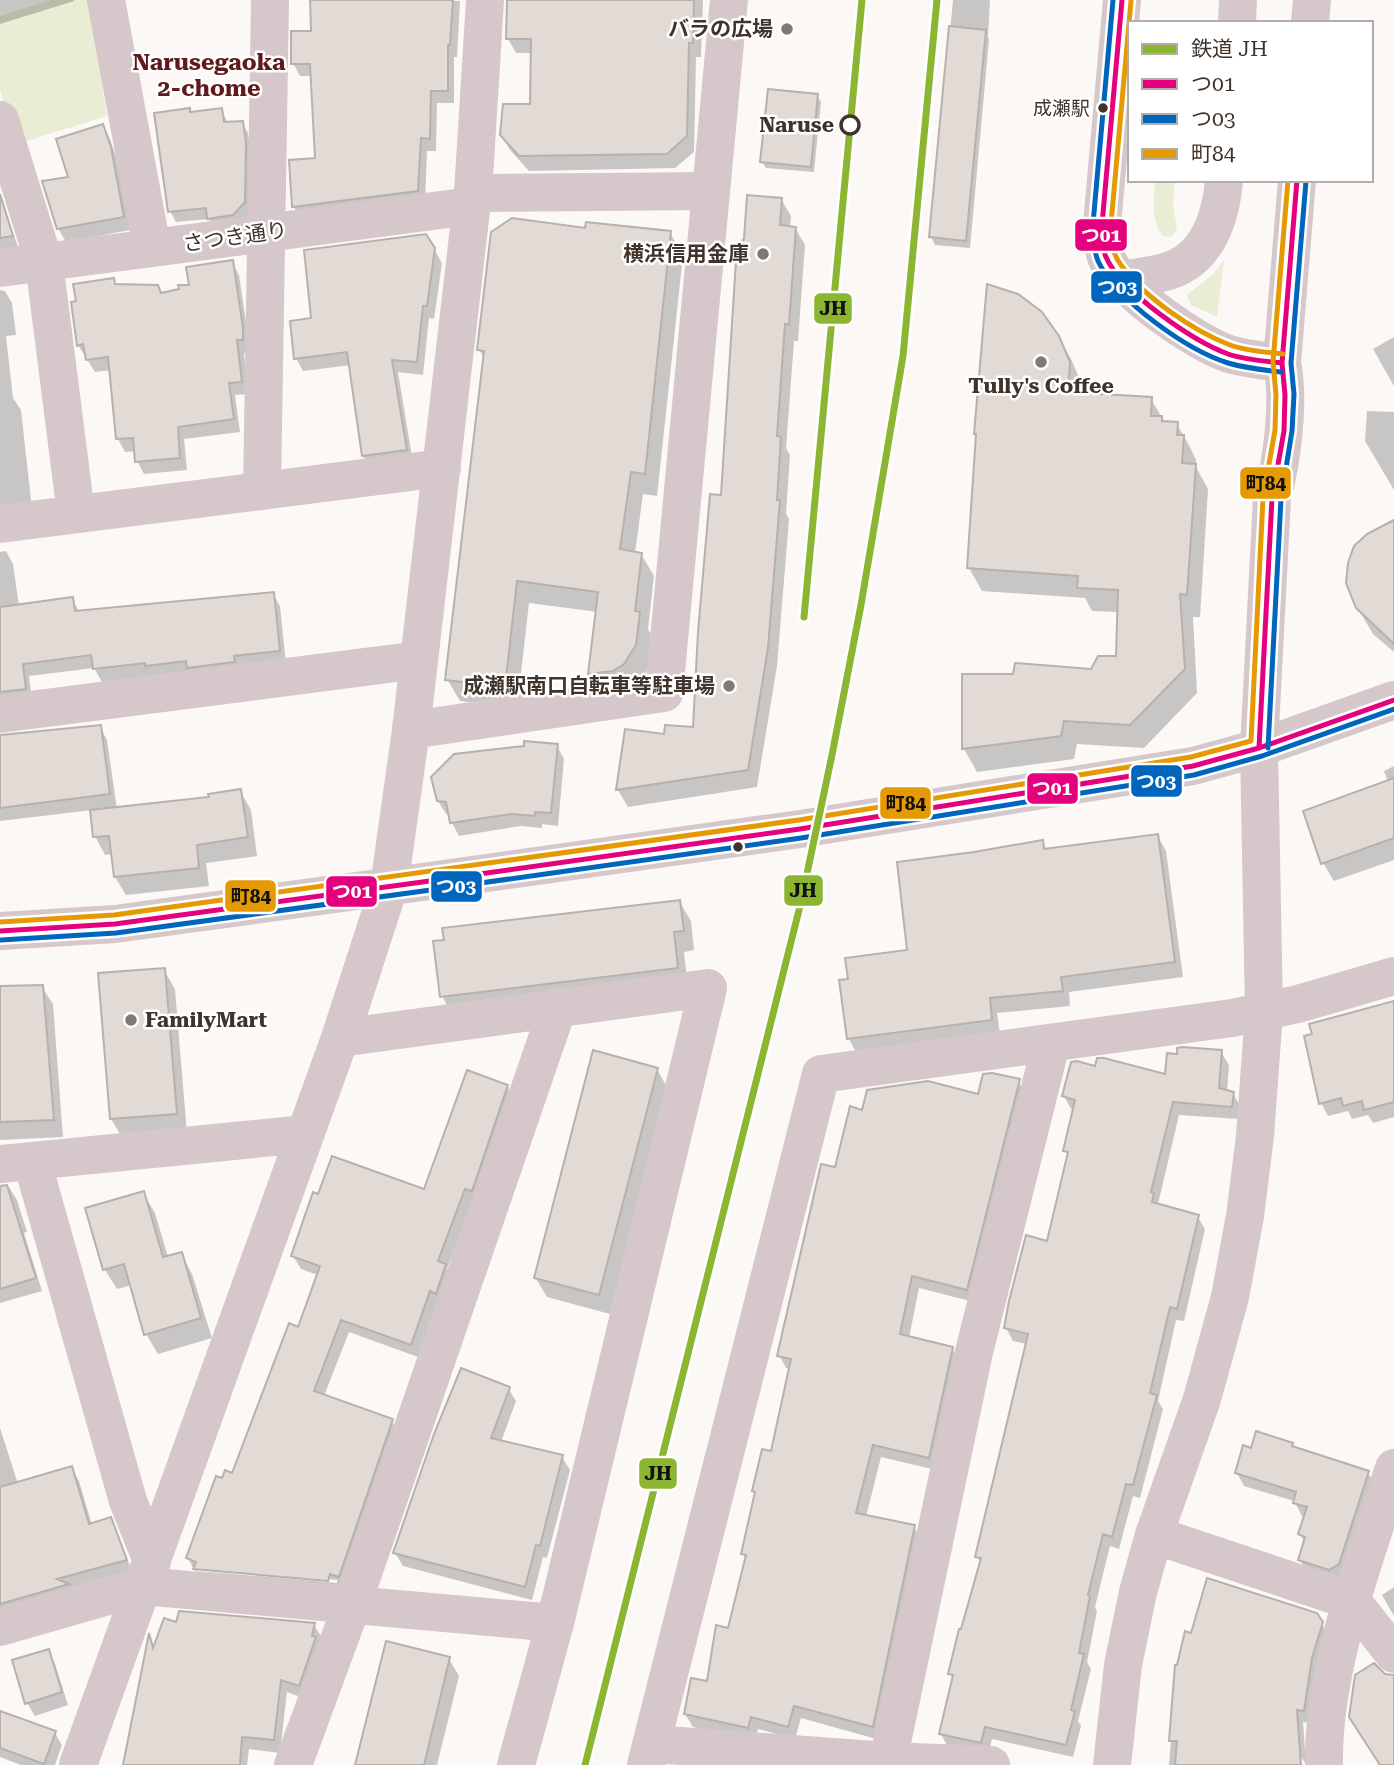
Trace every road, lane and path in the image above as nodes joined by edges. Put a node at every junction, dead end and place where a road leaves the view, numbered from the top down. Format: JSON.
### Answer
{"nodes":[{"id":1,"x":106,"y":0,"type":"edge"},
{"id":2,"x":271,"y":0,"type":"edge"},
{"id":3,"x":485,"y":0,"type":"edge"},
{"id":4,"x":729,"y":0,"type":"edge"},
{"id":5,"x":1122,"y":0,"type":"edge"},
{"id":6,"x":1238,"y":0,"type":"edge"},
{"id":7,"x":1312,"y":0,"type":"edge"},
{"id":8,"x":1237,"y":21,"type":"edge"},
{"id":9,"x":1310,"y":21,"type":"edge"},
{"id":10,"x":0,"y":120,"type":"edge"},
{"id":11,"x":1224,"y":182,"type":"edge"},
{"id":12,"x":1297,"y":182,"type":"edge"},
{"id":13,"x":711,"y":191,"type":"junction"},
{"id":14,"x":472,"y":199,"type":"junction"},
{"id":15,"x":267,"y":233,"type":"junction"},
{"id":16,"x":152,"y":248,"type":"junction"},
{"id":17,"x":44,"y":262,"type":"junction"},
{"id":18,"x":0,"y":268,"type":"edge"},
{"id":19,"x":1122,"y":280,"type":"junction"},
{"id":20,"x":1282,"y":363,"type":"junction"},
{"id":21,"x":442,"y":468,"type":"junction"},
{"id":22,"x":262,"y":491,"type":"junction"},
{"id":23,"x":76,"y":514,"type":"junction"},
{"id":24,"x":0,"y":524,"type":"edge"},
{"id":25,"x":419,"y":660,"type":"junction"},
{"id":26,"x":1394,"y":700,"type":"edge"},
{"id":27,"x":0,"y":714,"type":"edge"},
{"id":28,"x":411,"y":730,"type":"junction"},
{"id":29,"x":1259,"y":748,"type":"junction"},
{"id":30,"x":389,"y":887,"type":"junction"},
{"id":31,"x":0,"y":931,"type":"edge"},
{"id":32,"x":1394,"y":976,"type":"edge"},
{"id":33,"x":558,"y":1007,"type":"junction"},
{"id":34,"x":1264,"y":1012,"type":"junction"},
{"id":35,"x":340,"y":1038,"type":"junction"},
{"id":36,"x":1051,"y":1044,"type":"junction"},
{"id":37,"x":305,"y":1134,"type":"junction"},
{"id":38,"x":16,"y":1163,"type":"edge"},
{"id":39,"x":1394,"y":1468,"type":"edge"},
{"id":40,"x":1154,"y":1535,"type":"junction"},
{"id":41,"x":147,"y":1574,"type":"junction"},
{"id":42,"x":1352,"y":1601,"type":"junction"},
{"id":43,"x":352,"y":1605,"type":"junction"},
{"id":44,"x":555,"y":1623,"type":"junction"},
{"id":45,"x":0,"y":1627,"type":"edge"},
{"id":46,"x":1394,"y":1654,"type":"edge"},
{"id":47,"x":649,"y":1755,"type":"edge"},
{"id":48,"x":888,"y":1761,"type":"junction"},
{"id":49,"x":78,"y":1765,"type":"edge"},
{"id":50,"x":293,"y":1765,"type":"edge"},
{"id":51,"x":516,"y":1765,"type":"edge"},
{"id":52,"x":991,"y":1765,"type":"edge"},
{"id":53,"x":1112,"y":1765,"type":"edge"},
{"id":54,"x":1324,"y":1765,"type":"edge"}],
"edges":[{"from":1,"to":16,"type":"street"},
{"from":2,"to":15,"type":"street"},
{"from":3,"to":14,"type":"street"},
{"from":4,"to":13,"type":"street"},
{"from":5,"to":19,"type":"street"},
{"from":6,"to":8,"type":"street"},
{"from":7,"to":9,"type":"street"},
{"from":10,"to":17,"type":"street"},
{"from":11,"to":19,"type":"street"},
{"from":12,"to":20,"type":"street"},
{"from":13,"to":14,"type":"street","name":"さつき通り"},
{"from":13,"to":28,"type":"street"},
{"from":14,"to":15,"type":"street","name":"さつき通り"},
{"from":14,"to":21,"type":"street"},
{"from":15,"to":16,"type":"street","name":"さつき通り"},
{"from":15,"to":22,"type":"street"},
{"from":16,"to":17,"type":"street","name":"さつき通り"},
{"from":17,"to":18,"type":"street","name":"さつき通り"},
{"from":17,"to":23,"type":"street"},
{"from":19,"to":20,"type":"street"},
{"from":20,"to":29,"type":"street"},
{"from":21,"to":22,"type":"street"},
{"from":21,"to":25,"type":"street"},
{"from":22,"to":23,"type":"street"},
{"from":23,"to":24,"type":"street"},
{"from":25,"to":27,"type":"street"},
{"from":25,"to":28,"type":"street"},
{"from":26,"to":29,"type":"street"},
{"from":28,"to":30,"type":"street"},
{"from":29,"to":30,"type":"street"},
{"from":29,"to":34,"type":"street"},
{"from":30,"to":31,"type":"street"},
{"from":30,"to":35,"type":"street"},
{"from":32,"to":34,"type":"street"},
{"from":33,"to":35,"type":"street"},
{"from":33,"to":43,"type":"street"},
{"from":33,"to":44,"type":"street"},
{"from":34,"to":36,"type":"street"},
{"from":34,"to":40,"type":"street"},
{"from":35,"to":37,"type":"street"},
{"from":36,"to":47,"type":"street"},
{"from":36,"to":48,"type":"street"},
{"from":37,"to":38,"type":"street"},
{"from":37,"to":41,"type":"street"},
{"from":38,"to":41,"type":"street"},
{"from":39,"to":42,"type":"street"},
{"from":40,"to":42,"type":"street"},
{"from":40,"to":53,"type":"street"},
{"from":41,"to":43,"type":"street"},
{"from":41,"to":45,"type":"street"},
{"from":41,"to":49,"type":"street"},
{"from":42,"to":46,"type":"street"},
{"from":42,"to":54,"type":"street"},
{"from":43,"to":44,"type":"street"},
{"from":43,"to":50,"type":"street"},
{"from":44,"to":51,"type":"street"},
{"from":47,"to":48,"type":"street"},
{"from":48,"to":52,"type":"street"}]}
